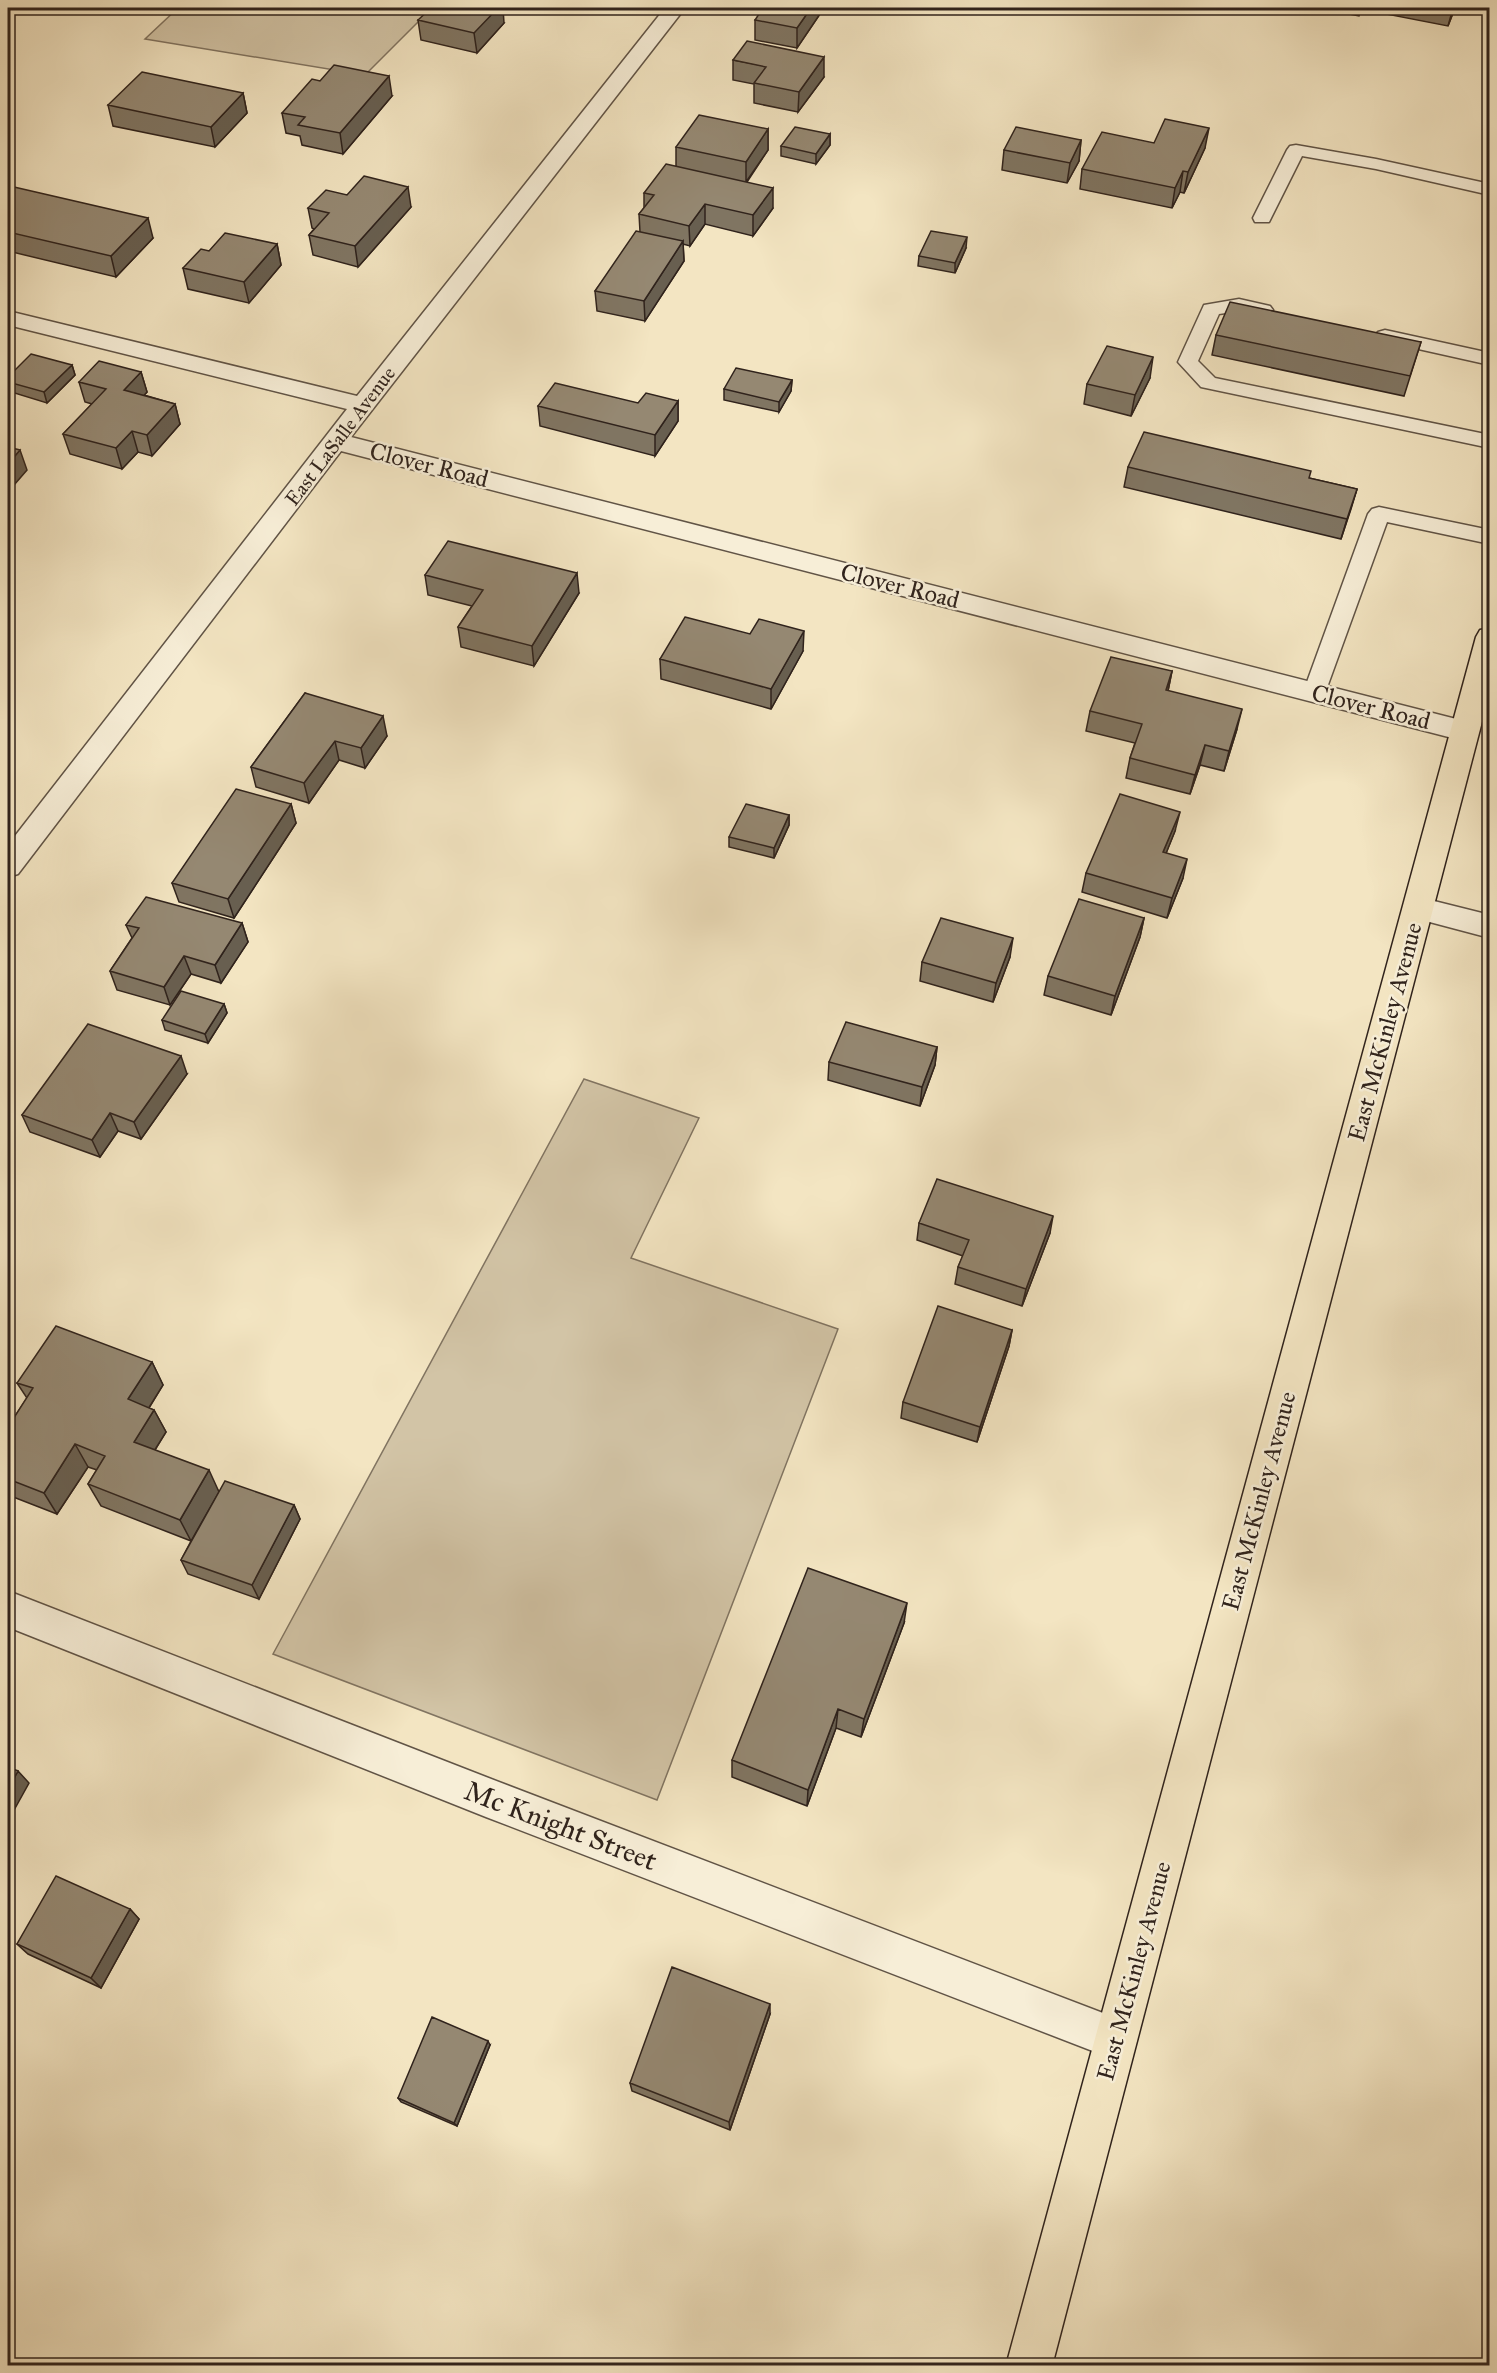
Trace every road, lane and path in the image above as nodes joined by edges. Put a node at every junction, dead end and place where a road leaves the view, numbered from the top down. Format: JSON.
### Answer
{"nodes":[{"id":1,"x":675,"y":8,"type":"edge"},
{"id":2,"x":1490,"y":190,"type":"edge"},
{"id":3,"x":1262,"y":218,"type":"dead end"},
{"id":4,"x":1284,"y":315,"type":"edge"},
{"id":5,"x":8,"y":318,"type":"edge"},
{"id":6,"x":1364,"y":332,"type":"edge"},
{"id":7,"x":1490,"y":359,"type":"edge"},
{"id":8,"x":363,"y":405,"type":"junction"},
{"id":9,"x":335,"y":441,"type":"junction"},
{"id":10,"x":1490,"y":442,"type":"edge"},
{"id":11,"x":1490,"y":537,"type":"edge"},
{"id":12,"x":1490,"y":637,"type":"edge"},
{"id":13,"x":1314,"y":693,"type":"junction"},
{"id":14,"x":1464,"y":731,"type":"junction"},
{"id":15,"x":8,"y":866,"type":"edge"},
{"id":16,"x":1418,"y":908,"type":"junction"},
{"id":17,"x":1490,"y":927,"type":"edge"},
{"id":18,"x":8,"y":1608,"type":"edge"},
{"id":19,"x":1116,"y":2039,"type":"junction"},
{"id":20,"x":1029,"y":2366,"type":"edge"}],
"edges":[{"from":1,"to":8,"type":"street","name":"East LaSalle Avenue"},
{"from":2,"to":3,"type":"lane"},
{"from":4,"to":10,"type":"lane"},
{"from":5,"to":8,"type":"street","name":"Clover Road"},
{"from":6,"to":7,"type":"lane"},
{"from":8,"to":9,"type":"street","name":"East LaSalle Avenue"},
{"from":9,"to":13,"type":"street","name":"Clover Road"},
{"from":9,"to":15,"type":"street","name":"East LaSalle Avenue"},
{"from":11,"to":13,"type":"lane"},
{"from":12,"to":14,"type":"main road","name":"East McKinley Avenue"},
{"from":13,"to":14,"type":"street","name":"Clover Road"},
{"from":14,"to":16,"type":"main road","name":"East McKinley Avenue"},
{"from":16,"to":17,"type":"street"},
{"from":16,"to":19,"type":"main road","name":"East McKinley Avenue"},
{"from":18,"to":19,"type":"street","name":"Mc Knight Street"},
{"from":19,"to":20,"type":"main road","name":"East McKinley Avenue"}]}
